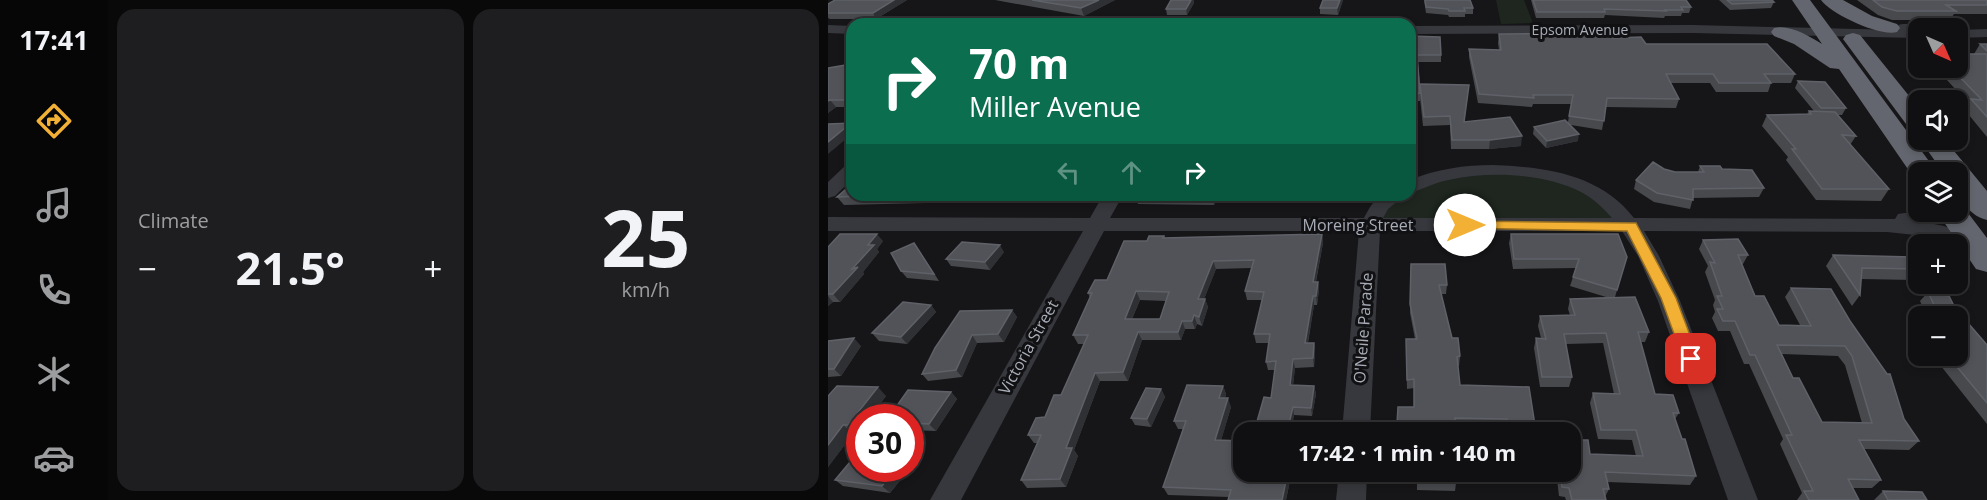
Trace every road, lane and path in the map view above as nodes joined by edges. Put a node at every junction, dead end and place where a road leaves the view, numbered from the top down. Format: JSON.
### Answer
{"nodes":[{"id":1,"x":1801,"y":0,"type":"edge"},
{"id":2,"x":1823,"y":0,"type":"edge"},
{"id":3,"x":1830,"y":0,"type":"edge"},
{"id":4,"x":1890,"y":28,"type":"junction"},
{"id":5,"x":1908,"y":28,"type":"edge"},
{"id":6,"x":828,"y":29,"type":"edge"},
{"id":7,"x":846,"y":30,"type":"edge"},
{"id":8,"x":1416,"y":30,"type":"edge"},
{"id":9,"x":1749,"y":30,"type":"junction"},
{"id":10,"x":1834,"y":30,"type":"junction"},
{"id":11,"x":1781,"y":32,"type":"junction"},
{"id":12,"x":1968,"y":32,"type":"edge"},
{"id":13,"x":1986,"y":33,"type":"edge"},
{"id":14,"x":1908,"y":34,"type":"edge"},
{"id":15,"x":1852,"y":71,"type":"junction"},
{"id":16,"x":1908,"y":112,"type":"edge"},
{"id":17,"x":1940,"y":150,"type":"edge"},
{"id":18,"x":1917,"y":162,"type":"edge"},
{"id":19,"x":1949,"y":162,"type":"edge"},
{"id":20,"x":846,"y":175,"type":"edge"},
{"id":21,"x":1416,"y":185,"type":"edge"},
{"id":22,"x":1968,"y":187,"type":"edge"},
{"id":23,"x":828,"y":192,"type":"edge"},
{"id":24,"x":1110,"y":201,"type":"edge"},
{"id":25,"x":1386,"y":201,"type":"edge"},
{"id":26,"x":1985,"y":208,"type":"edge"},
{"id":27,"x":1908,"y":219,"type":"edge"},
{"id":28,"x":1959,"y":222,"type":"edge"},
{"id":29,"x":1097,"y":223,"type":"junction"},
{"id":30,"x":1370,"y":225,"type":"junction"},
{"id":31,"x":1887,"y":225,"type":"junction"},
{"id":32,"x":1631,"y":226,"type":"junction"},
{"id":33,"x":832,"y":227,"type":"edge"},
{"id":34,"x":1982,"y":253,"type":"edge"},
{"id":35,"x":1357,"y":422,"type":"edge"},
{"id":36,"x":1352,"y":482,"type":"edge"},
{"id":37,"x":945,"y":500,"type":"edge"},
{"id":38,"x":1351,"y":500,"type":"edge"},
{"id":39,"x":1743,"y":500,"type":"edge"}],
"edges":[{"from":1,"to":10,"type":"highway"},
{"from":2,"to":10,"type":"highway"},
{"from":3,"to":4,"type":"highway"},
{"from":4,"to":5,"type":"street","name":"Epsom Avenue"},
{"from":4,"to":10,"type":"street","name":"Epsom Avenue"},
{"from":6,"to":7,"type":"street"},
{"from":8,"to":9,"type":"street","name":"Epsom Avenue"},
{"from":9,"to":10,"type":"street","name":"Epsom Avenue"},
{"from":9,"to":11,"type":"street","name":"Epsom Avenue"},
{"from":10,"to":11,"type":"street","name":"Epsom Avenue"},
{"from":10,"to":14,"type":"street","name":"Epsom Avenue"},
{"from":10,"to":15,"type":"highway"},
{"from":10,"to":16,"type":"highway"},
{"from":11,"to":15,"type":"highway"},
{"from":12,"to":13,"type":"street"},
{"from":15,"to":18,"type":"highway"},
{"from":17,"to":19,"type":"highway"},
{"from":20,"to":23,"type":"street"},
{"from":21,"to":32,"type":"street"},
{"from":22,"to":26,"type":"highway"},
{"from":24,"to":29,"type":"street","name":"Victoria Street"},
{"from":25,"to":30,"type":"street"},
{"from":27,"to":31,"type":"street","name":"Moreing Street"},
{"from":28,"to":34,"type":"highway"},
{"from":29,"to":30,"type":"street","name":"Moreing Street"},
{"from":29,"to":33,"type":"street","name":"Moreing Street"},
{"from":29,"to":37,"type":"street","name":"Victoria Street"},
{"from":30,"to":32,"type":"street","name":"Moreing Street"},
{"from":30,"to":35,"type":"street","name":"O'Neile Parade"},
{"from":31,"to":32,"type":"street","name":"Moreing Street"},
{"from":31,"to":34,"type":"street","name":"Moreing Street"},
{"from":32,"to":39,"type":"street"},
{"from":36,"to":38,"type":"street"}]}
